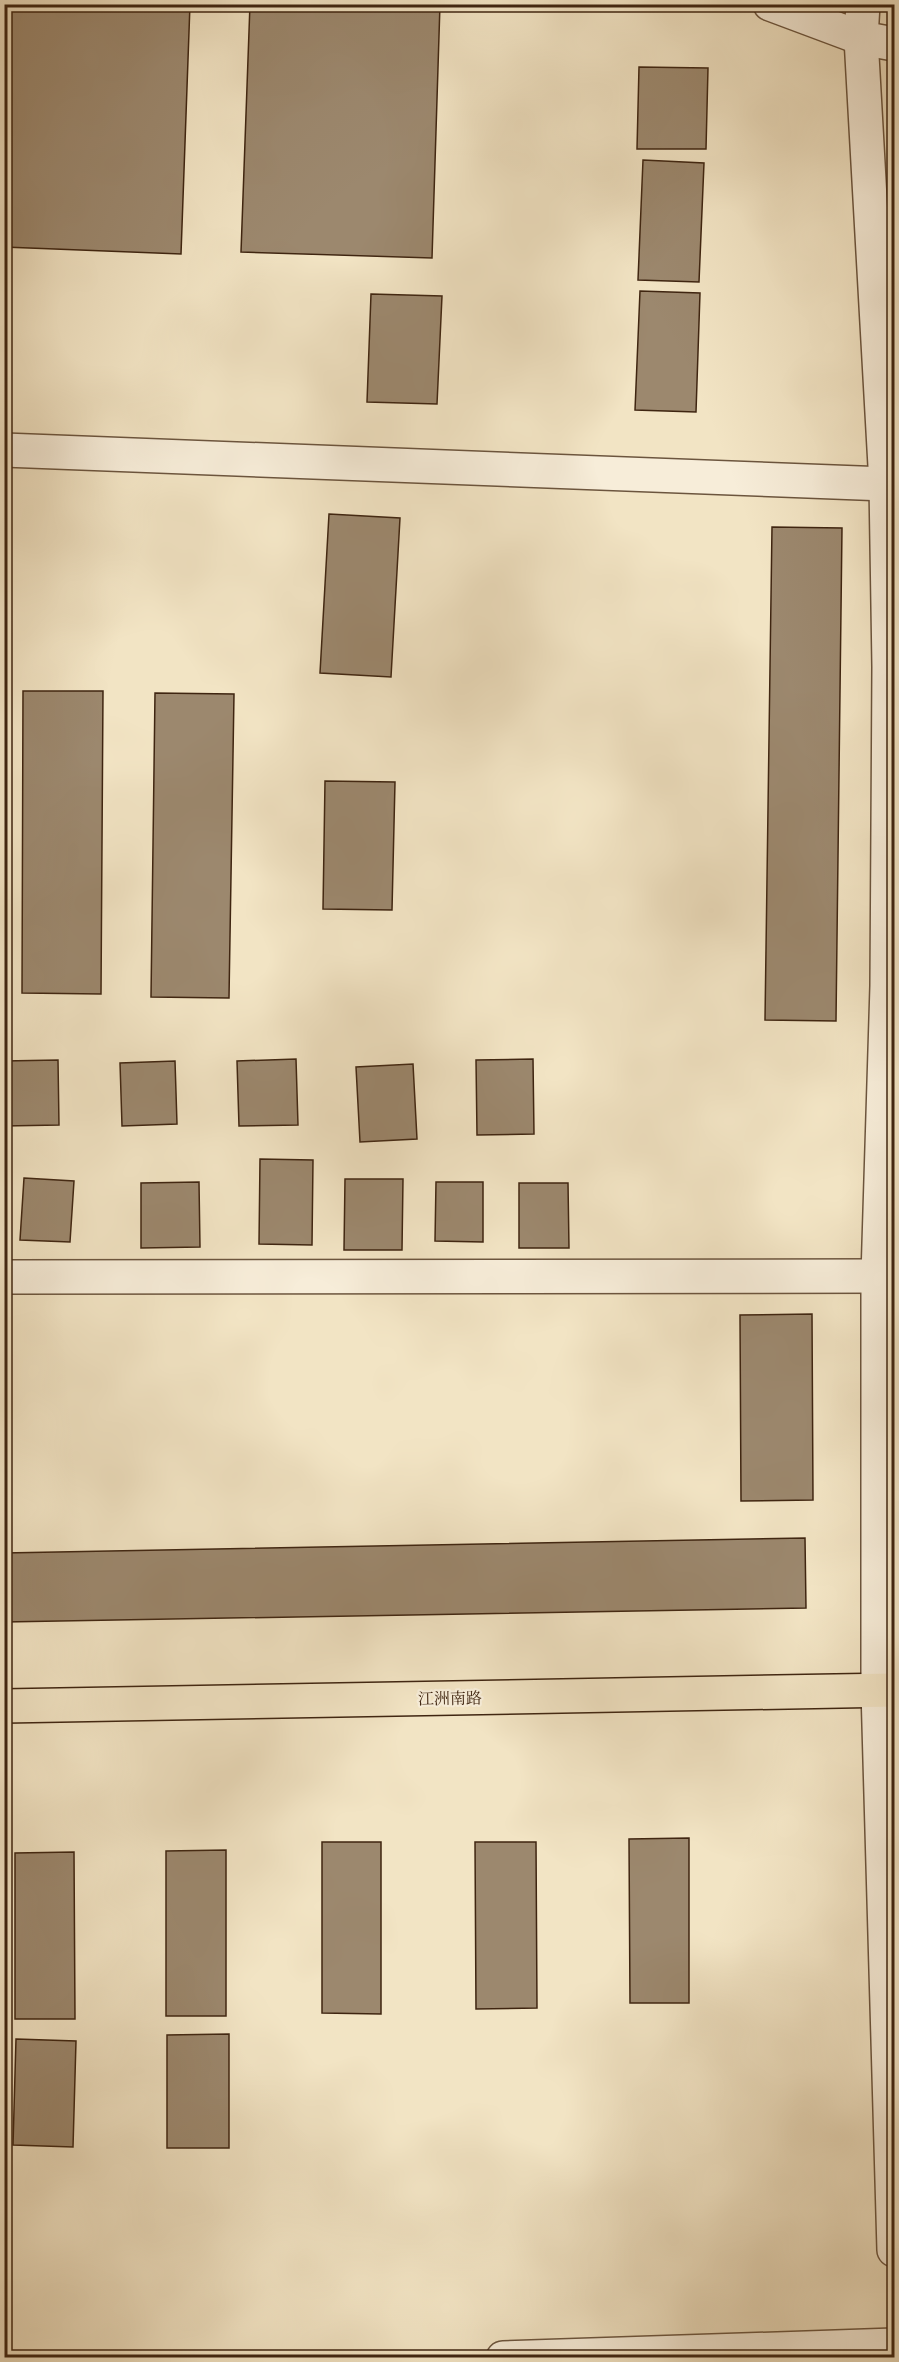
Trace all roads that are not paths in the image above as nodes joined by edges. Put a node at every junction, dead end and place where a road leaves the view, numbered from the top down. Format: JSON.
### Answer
{"nodes":[{"id":1,"x":770,"y":4,"type":"edge"},
{"id":2,"x":863,"y":4,"type":"edge"},
{"id":3,"x":861,"y":38,"type":"junction"},
{"id":4,"x":894,"y":44,"type":"edge"},
{"id":5,"x":4,"y":450,"type":"edge"},
{"id":6,"x":886,"y":484,"type":"junction"},
{"id":7,"x":892,"y":667,"type":"edge"},
{"id":8,"x":891,"y":986,"type":"edge"},
{"id":9,"x":878,"y":1276,"type":"junction"},
{"id":10,"x":4,"y":1277,"type":"edge"},
{"id":11,"x":886,"y":1690,"type":"edge"},
{"id":12,"x":4,"y":1706,"type":"edge"},
{"id":13,"x":894,"y":2250,"type":"edge"},
{"id":14,"x":894,"y":2345,"type":"edge"},
{"id":15,"x":503,"y":2358,"type":"edge"}],
"edges":[{"from":1,"to":3,"type":"street"},
{"from":2,"to":3,"type":"street"},
{"from":3,"to":4,"type":"street"},
{"from":3,"to":6,"type":"street"},
{"from":5,"to":6,"type":"street"},
{"from":6,"to":7,"type":"street"},
{"from":7,"to":8,"type":"street"},
{"from":8,"to":9,"type":"street"},
{"from":9,"to":10,"type":"street"},
{"from":9,"to":11,"type":"street"},
{"from":11,"to":12,"type":"main road","name":"江洲南路"},
{"from":11,"to":13,"type":"street"},
{"from":14,"to":15,"type":"street"}]}
